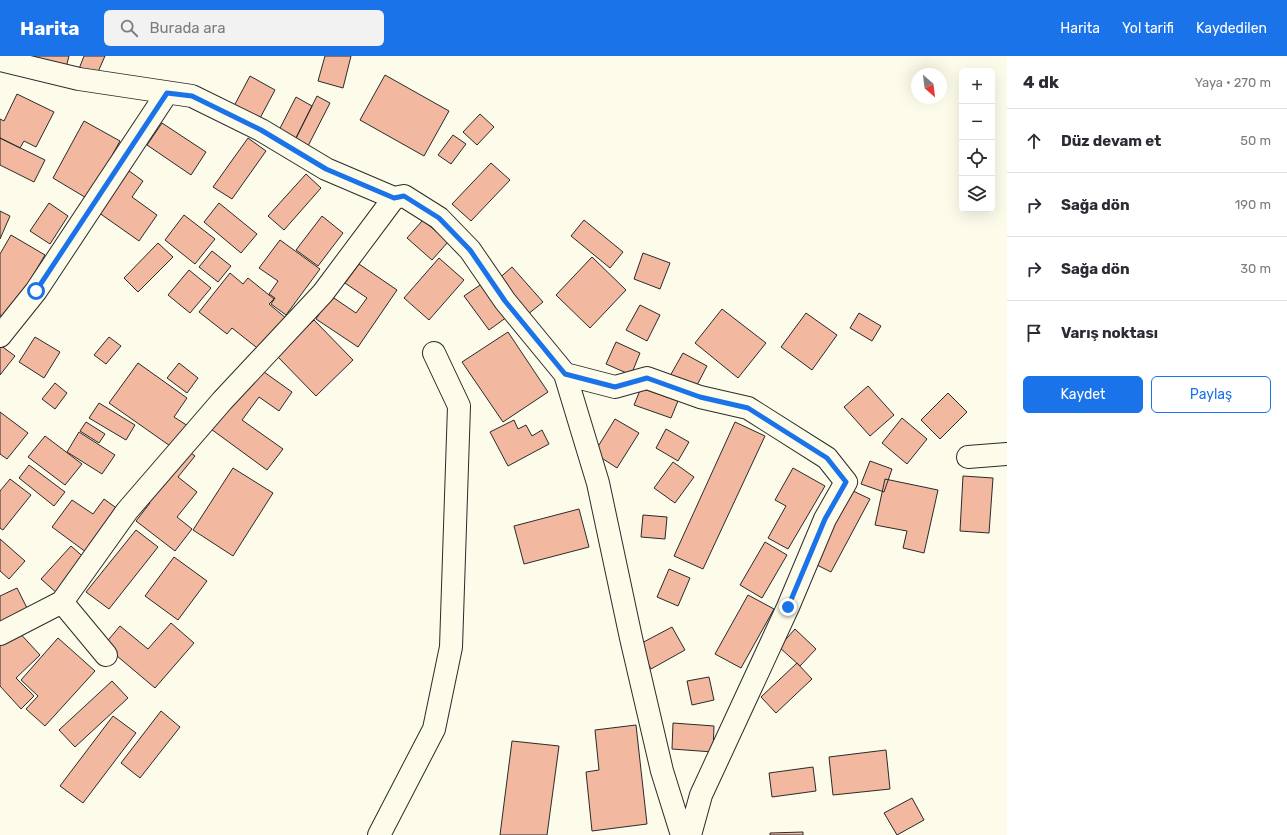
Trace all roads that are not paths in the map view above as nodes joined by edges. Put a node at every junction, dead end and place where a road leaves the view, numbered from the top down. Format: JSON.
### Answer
{"nodes":[{"id":1,"x":0,"y":60,"type":"edge"},
{"id":2,"x":167,"y":93,"type":"junction"},
{"id":3,"x":394,"y":198,"type":"junction"},
{"id":4,"x":0,"y":336,"type":"edge"},
{"id":5,"x":434,"y":353,"type":"dead end"},
{"id":6,"x":565,"y":374,"type":"junction"},
{"id":7,"x":1007,"y":454,"type":"edge"},
{"id":8,"x":968,"y":457,"type":"dead end"},
{"id":9,"x":62,"y":602,"type":"junction"},
{"id":10,"x":0,"y":634,"type":"edge"},
{"id":11,"x":106,"y":655,"type":"dead end"},
{"id":12,"x":379,"y":835,"type":"edge"},
{"id":13,"x":682,"y":835,"type":"edge"},
{"id":14,"x":690,"y":835,"type":"edge"}],
"edges":[{"from":1,"to":2,"type":"street"},
{"from":2,"to":3,"type":"street"},
{"from":2,"to":4,"type":"street"},
{"from":3,"to":6,"type":"street"},
{"from":3,"to":9,"type":"street"},
{"from":5,"to":12,"type":"street"},
{"from":6,"to":13,"type":"street"},
{"from":6,"to":14,"type":"street"},
{"from":7,"to":8,"type":"street"},
{"from":9,"to":10,"type":"street"},
{"from":9,"to":11,"type":"street"}]}
